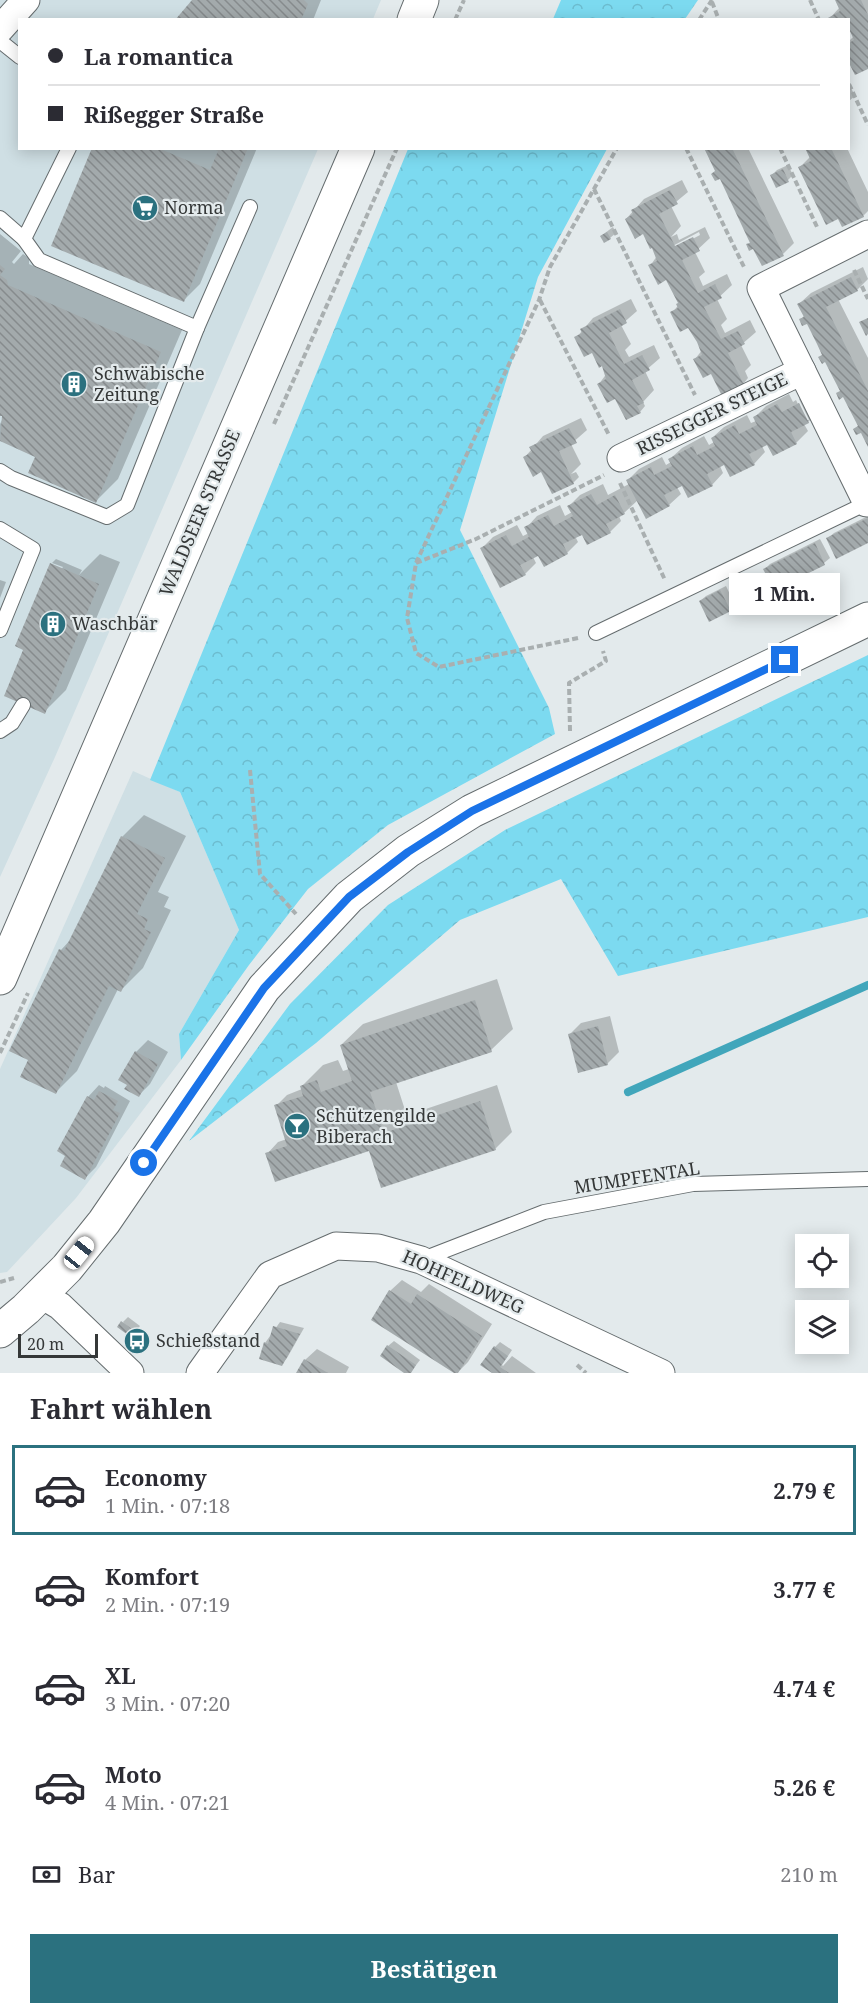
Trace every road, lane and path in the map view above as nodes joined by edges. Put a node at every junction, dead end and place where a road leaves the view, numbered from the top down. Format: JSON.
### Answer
{"nodes":[{"id":1,"x":26,"y":0,"type":"edge"},
{"id":2,"x":422,"y":0,"type":"edge"},
{"id":3,"x":464,"y":0,"type":"edge"},
{"id":4,"x":712,"y":0,"type":"edge"},
{"id":5,"x":810,"y":0,"type":"edge"},
{"id":6,"x":415,"y":18,"type":"edge"},
{"id":7,"x":456,"y":18,"type":"edge"},
{"id":8,"x":700,"y":18,"type":"edge"},
{"id":9,"x":718,"y":18,"type":"edge"},
{"id":10,"x":818,"y":18,"type":"edge"},
{"id":11,"x":0,"y":30,"type":"edge"},
{"id":12,"x":0,"y":41,"type":"edge"},
{"id":13,"x":18,"y":55,"type":"edge"},
{"id":14,"x":850,"y":86,"type":"edge"},
{"id":15,"x":868,"y":125,"type":"edge"},
{"id":16,"x":68,"y":150,"type":"edge"},
{"id":17,"x":357,"y":150,"type":"edge"},
{"id":18,"x":397,"y":150,"type":"edge"},
{"id":19,"x":616,"y":150,"type":"edge"},
{"id":20,"x":687,"y":150,"type":"edge"},
{"id":21,"x":781,"y":150,"type":"edge"},
{"id":22,"x":593,"y":188,"type":"junction"},
{"id":23,"x":250,"y":207,"type":"dead end"},
{"id":24,"x":0,"y":218,"type":"edge"},
{"id":25,"x":868,"y":234,"type":"edge"},
{"id":26,"x":24,"y":239,"type":"junction"},
{"id":27,"x":830,"y":253,"type":"junction"},
{"id":28,"x":761,"y":288,"type":"junction"},
{"id":29,"x":539,"y":300,"type":"junction"},
{"id":30,"x":197,"y":328,"type":"junction"},
{"id":31,"x":802,"y":371,"type":"junction"},
{"id":32,"x":706,"y":417,"type":"junction"},
{"id":33,"x":270,"y":434,"type":"dead end"},
{"id":34,"x":617,"y":464,"type":"junction"},
{"id":35,"x":0,"y":471,"type":"edge"},
{"id":36,"x":867,"y":503,"type":"edge"},
{"id":37,"x":0,"y":530,"type":"edge"},
{"id":38,"x":416,"y":563,"type":"junction"},
{"id":39,"x":672,"y":597,"type":"junction"},
{"id":40,"x":868,"y":619,"type":"edge"},
{"id":41,"x":0,"y":630,"type":"edge"},
{"id":42,"x":596,"y":633,"type":"joint"},
{"id":43,"x":606,"y":662,"type":"dead end"},
{"id":44,"x":23,"y":705,"type":"dead end"},
{"id":45,"x":0,"y":731,"type":"edge"},
{"id":46,"x":570,"y":741,"type":"dead end"},
{"id":47,"x":250,"y":770,"type":"dead end"},
{"id":48,"x":298,"y":917,"type":"dead end"},
{"id":49,"x":0,"y":978,"type":"edge"},
{"id":50,"x":32,"y":984,"type":"dead end"},
{"id":51,"x":0,"y":1053,"type":"edge"},
{"id":52,"x":868,"y":1179,"type":"edge"},
{"id":53,"x":421,"y":1260,"type":"junction"},
{"id":54,"x":0,"y":1282,"type":"edge"},
{"id":55,"x":20,"y":1298,"type":"edge"},
{"id":56,"x":0,"y":1331,"type":"edge"},
{"id":57,"x":130,"y":1373,"type":"edge"},
{"id":58,"x":200,"y":1373,"type":"edge"},
{"id":59,"x":661,"y":1373,"type":"edge"}],
"edges":[{"from":1,"to":11,"type":"street"},
{"from":2,"to":6,"type":"street"},
{"from":3,"to":7,"type":"path"},
{"from":4,"to":8,"type":"path"},
{"from":4,"to":9,"type":"path"},
{"from":5,"to":10,"type":"path"},
{"from":12,"to":13,"type":"lane"},
{"from":14,"to":15,"type":"path"},
{"from":16,"to":26,"type":"lane"},
{"from":17,"to":49,"type":"street","name":"WALDSEER STRASSE"},
{"from":18,"to":33,"type":"path"},
{"from":19,"to":22,"type":"path"},
{"from":20,"to":28,"type":"path"},
{"from":21,"to":27,"type":"path"},
{"from":22,"to":29,"type":"path"},
{"from":22,"to":32,"type":"path"},
{"from":23,"to":30,"type":"lane"},
{"from":24,"to":26,"type":"lane"},
{"from":25,"to":27,"type":"street"},
{"from":26,"to":30,"type":"lane"},
{"from":27,"to":28,"type":"street"},
{"from":28,"to":31,"type":"street","name":"RISSEGGER STEIGE"},
{"from":29,"to":34,"type":"path"},
{"from":29,"to":38,"type":"path"},
{"from":30,"to":35,"type":"lane"},
{"from":31,"to":32,"type":"street","name":"RISSEGGER STEIGE"},
{"from":31,"to":36,"type":"street","name":"RISSEGGER STEIGE"},
{"from":32,"to":34,"type":"street","name":"RISSEGGER STEIGE"},
{"from":34,"to":38,"type":"path"},
{"from":34,"to":39,"type":"path"},
{"from":36,"to":39,"type":"lane"},
{"from":37,"to":41,"type":"lane"},
{"from":38,"to":42,"type":"path"},
{"from":39,"to":42,"type":"lane"},
{"from":40,"to":55,"type":"street"},
{"from":43,"to":46,"type":"path"},
{"from":44,"to":45,"type":"lane"},
{"from":47,"to":48,"type":"path"},
{"from":50,"to":51,"type":"path"},
{"from":52,"to":53,"type":"lane","name":"MUMPFENTAL"},
{"from":53,"to":58,"type":"street","name":"HOHFELDWEG"},
{"from":53,"to":59,"type":"street","name":"HOHFELDWEG"},
{"from":54,"to":55,"type":"path"},
{"from":55,"to":56,"type":"street"},
{"from":55,"to":57,"type":"street"}]}
